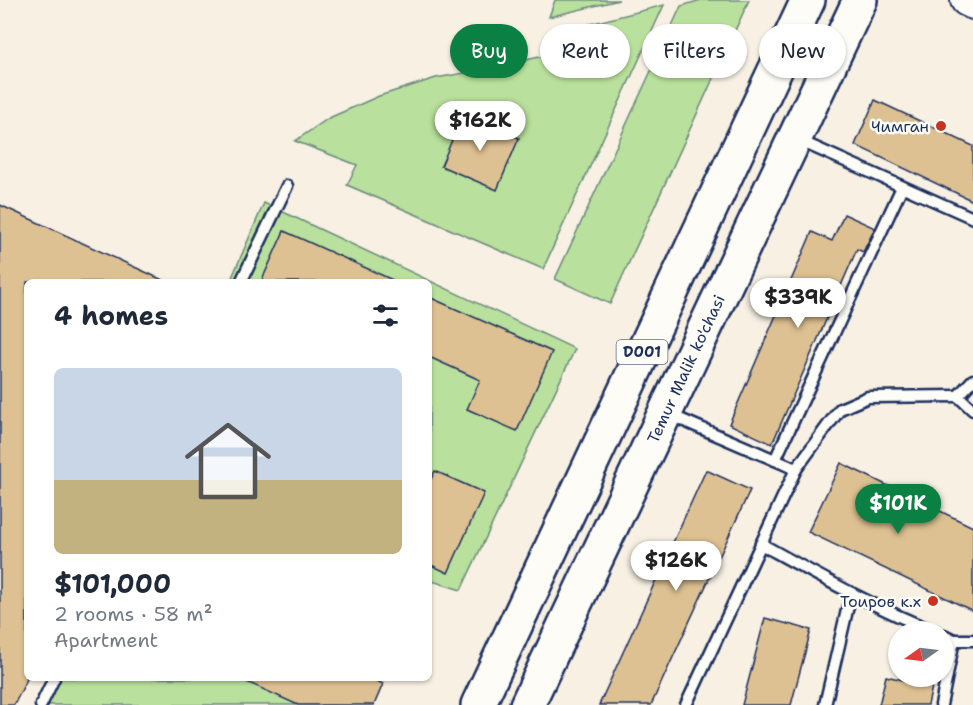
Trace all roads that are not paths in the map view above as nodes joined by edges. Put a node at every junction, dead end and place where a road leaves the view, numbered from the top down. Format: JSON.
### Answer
{"nodes":[{"id":1,"x":808,"y":0,"type":"edge"},
{"id":2,"x":860,"y":0,"type":"edge"},
{"id":3,"x":967,"y":0,"type":"edge"},
{"id":4,"x":973,"y":3,"type":"edge"},
{"id":5,"x":794,"y":138,"type":"junction"},
{"id":6,"x":287,"y":186,"type":"dead end"},
{"id":7,"x":902,"y":186,"type":"junction"},
{"id":8,"x":973,"y":218,"type":"edge"},
{"id":9,"x":242,"y":279,"type":"edge"},
{"id":10,"x":973,"y":380,"type":"edge"},
{"id":11,"x":958,"y":396,"type":"junction"},
{"id":12,"x":973,"y":410,"type":"edge"},
{"id":13,"x":665,"y":413,"type":"junction"},
{"id":14,"x":775,"y":460,"type":"junction"},
{"id":15,"x":796,"y":469,"type":"junction"},
{"id":16,"x":761,"y":544,"type":"junction"},
{"id":17,"x":850,"y":593,"type":"junction"},
{"id":18,"x":909,"y":621,"type":"edge"},
{"id":19,"x":954,"y":640,"type":"edge"},
{"id":20,"x":973,"y":640,"type":"edge"},
{"id":21,"x":53,"y":681,"type":"edge"},
{"id":22,"x":945,"y":687,"type":"edge"},
{"id":23,"x":41,"y":705,"type":"edge"},
{"id":24,"x":478,"y":705,"type":"edge"},
{"id":25,"x":528,"y":705,"type":"edge"},
{"id":26,"x":686,"y":705,"type":"edge"},
{"id":27,"x":825,"y":705,"type":"edge"},
{"id":28,"x":941,"y":705,"type":"edge"}],
"edges":[{"from":1,"to":24,"type":"highway","number":"D001"},
{"from":2,"to":5,"type":"highway","name":"Temur Malik ko'chasi","number":"D001"},
{"from":3,"to":4,"type":"main road"},
{"from":5,"to":7,"type":"lane"},
{"from":5,"to":13,"type":"highway","name":"Temur Malik ko'chasi","number":"D001"},
{"from":6,"to":9,"type":"lane"},
{"from":7,"to":8,"type":"lane"},
{"from":7,"to":14,"type":"lane"},
{"from":10,"to":11,"type":"lane"},
{"from":11,"to":12,"type":"lane"},
{"from":11,"to":15,"type":"lane"},
{"from":13,"to":14,"type":"lane"},
{"from":13,"to":25,"type":"highway","name":"Temur Malik ko'chasi","number":"D001"},
{"from":14,"to":15,"type":"lane"},
{"from":15,"to":16,"type":"lane"},
{"from":16,"to":17,"type":"lane"},
{"from":16,"to":26,"type":"lane"},
{"from":17,"to":18,"type":"lane"},
{"from":17,"to":27,"type":"lane"},
{"from":19,"to":20,"type":"lane"},
{"from":21,"to":23,"type":"lane"},
{"from":22,"to":28,"type":"lane"}]}
